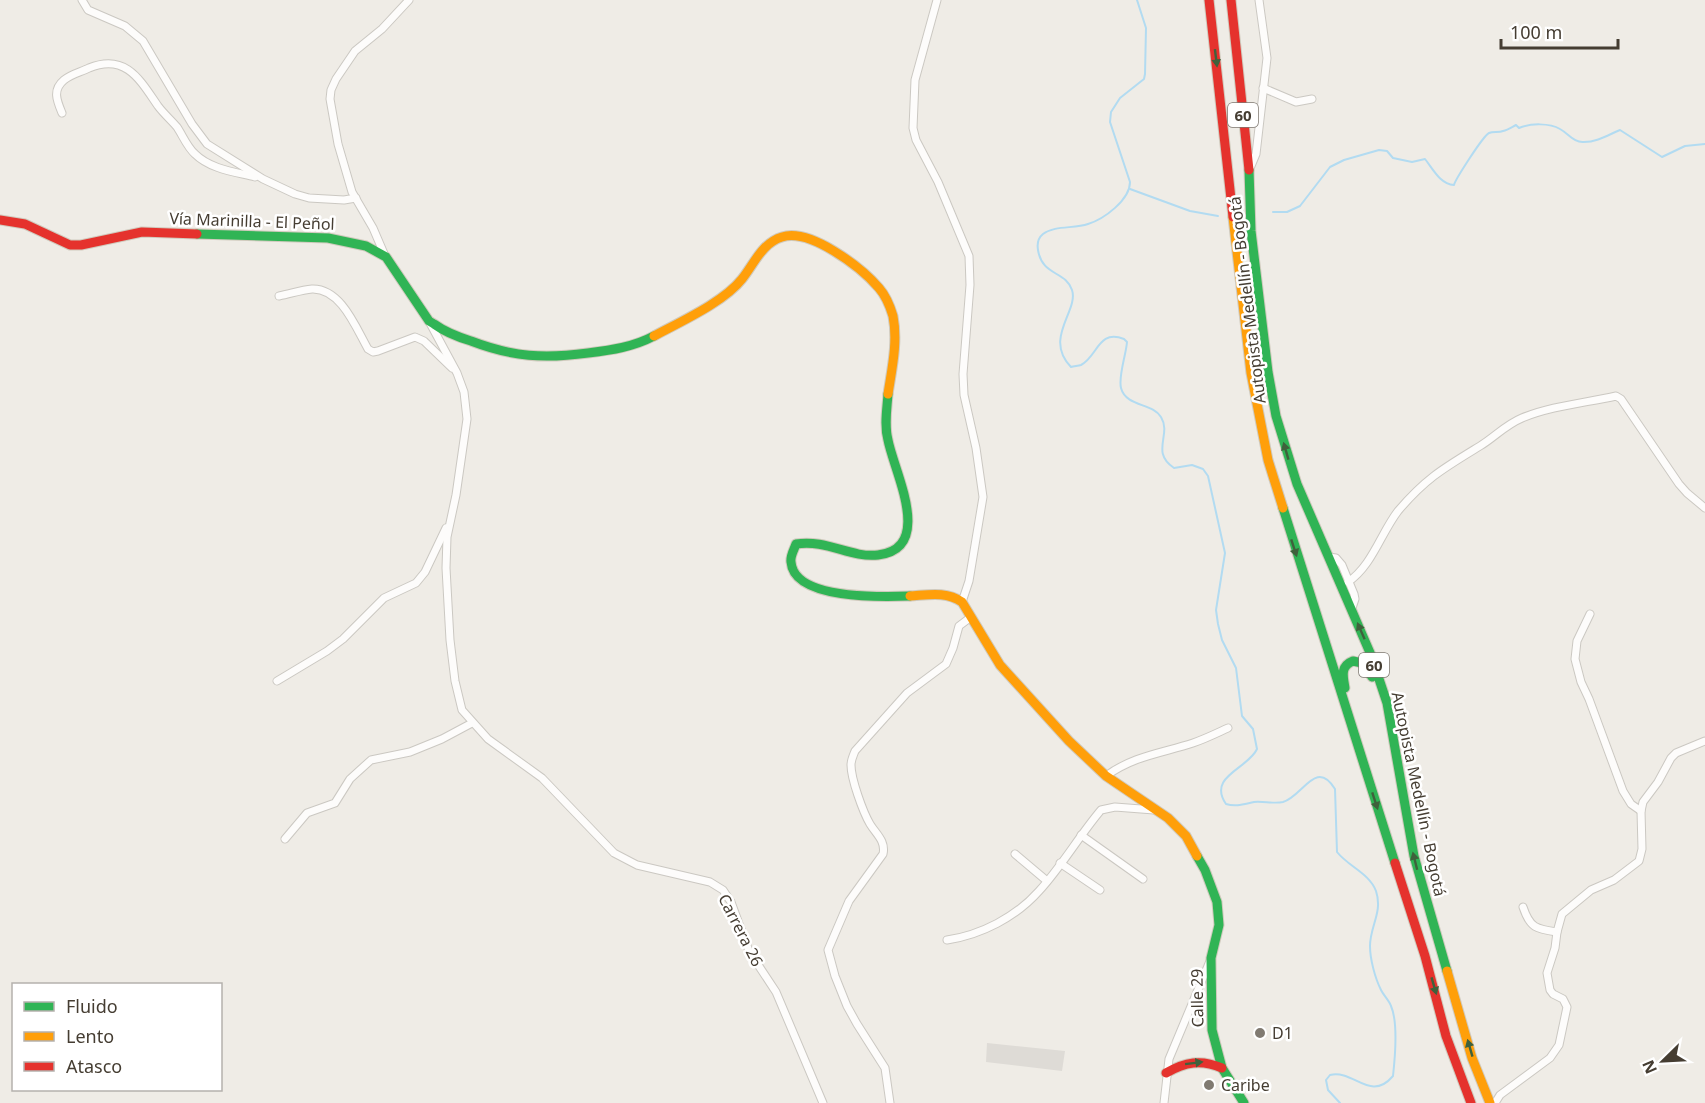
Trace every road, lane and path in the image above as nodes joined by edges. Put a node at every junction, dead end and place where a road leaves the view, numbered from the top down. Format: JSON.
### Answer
{"nodes":[{"id":1,"x":82,"y":0,"type":"edge"},
{"id":2,"x":409,"y":0,"type":"edge"},
{"id":3,"x":937,"y":0,"type":"edge"},
{"id":4,"x":1209,"y":0,"type":"edge"},
{"id":5,"x":1231,"y":0,"type":"edge"},
{"id":6,"x":1259,"y":0,"type":"edge"},
{"id":7,"x":1263,"y":88,"type":"junction"},
{"id":8,"x":1312,"y":99,"type":"dead end"},
{"id":9,"x":62,"y":113,"type":"dead end"},
{"id":10,"x":1249,"y":172,"type":"junction"},
{"id":11,"x":263,"y":179,"type":"junction"},
{"id":12,"x":356,"y":198,"type":"junction"},
{"id":13,"x":0,"y":220,"type":"edge"},
{"id":14,"x":386,"y":257,"type":"junction"},
{"id":15,"x":279,"y":297,"type":"dead end"},
{"id":16,"x":429,"y":321,"type":"junction"},
{"id":17,"x":457,"y":373,"type":"junction"},
{"id":18,"x":1705,"y":508,"type":"edge"},
{"id":19,"x":451,"y":518,"type":"junction"},
{"id":20,"x":1329,"y":557,"type":"junction"},
{"id":21,"x":1348,"y":582,"type":"junction"},
{"id":22,"x":962,"y":602,"type":"junction"},
{"id":23,"x":1351,"y":610,"type":"junction"},
{"id":24,"x":1590,"y":615,"type":"dead end"},
{"id":25,"x":971,"y":617,"type":"junction"},
{"id":26,"x":277,"y":681,"type":"dead end"},
{"id":27,"x":472,"y":723,"type":"junction"},
{"id":28,"x":1228,"y":728,"type":"dead end"},
{"id":29,"x":1705,"y":741,"type":"edge"},
{"id":30,"x":1356,"y":745,"type":"junction"},
{"id":31,"x":1398,"y":760,"type":"junction"},
{"id":32,"x":1106,"y":776,"type":"junction"},
{"id":33,"x":1158,"y":810,"type":"junction"},
{"id":34,"x":1641,"y":811,"type":"junction"},
{"id":35,"x":1081,"y":835,"type":"junction"},
{"id":36,"x":285,"y":839,"type":"dead end"},
{"id":37,"x":1015,"y":854,"type":"dead end"},
{"id":38,"x":1060,"y":863,"type":"junction"},
{"id":39,"x":1143,"y":879,"type":"dead end"},
{"id":40,"x":1047,"y":881,"type":"junction"},
{"id":41,"x":1100,"y":890,"type":"dead end"},
{"id":42,"x":1523,"y":906,"type":"dead end"},
{"id":43,"x":1557,"y":932,"type":"junction"},
{"id":44,"x":947,"y":940,"type":"dead end"},
{"id":45,"x":1211,"y":958,"type":"junction"},
{"id":46,"x":1222,"y":1068,"type":"junction"},
{"id":47,"x":1166,"y":1073,"type":"junction"},
{"id":48,"x":823,"y":1103,"type":"edge"},
{"id":49,"x":890,"y":1103,"type":"edge"},
{"id":50,"x":1164,"y":1103,"type":"edge"},
{"id":51,"x":1244,"y":1103,"type":"edge"},
{"id":52,"x":1471,"y":1103,"type":"edge"},
{"id":53,"x":1490,"y":1103,"type":"edge"},
{"id":54,"x":1495,"y":1103,"type":"edge"}],
"edges":[{"from":1,"to":11,"type":"street"},
{"from":2,"to":12,"type":"street"},
{"from":3,"to":22,"type":"street"},
{"from":4,"to":30,"type":"main road","name":"Autopista Medellín - Bogotá","number":"60","one_way":true},
{"from":5,"to":10,"type":"main road","name":"Autopista Medellín - Bogotá","number":"60"},
{"from":6,"to":7,"type":"street"},
{"from":7,"to":8,"type":"street"},
{"from":7,"to":10,"type":"street"},
{"from":9,"to":11,"type":"street"},
{"from":20,"to":10,"type":"main road","name":"Autopista Medellín - Bogotá","number":"60","one_way":true},
{"from":11,"to":12,"type":"street"},
{"from":12,"to":14,"type":"street"},
{"from":13,"to":14,"type":"main road","name":"Vía Marinilla - El Peñol"},
{"from":14,"to":16,"type":"main road"},
{"from":15,"to":17,"type":"street"},
{"from":16,"to":17,"type":"street"},
{"from":16,"to":22,"type":"main road"},
{"from":17,"to":19,"type":"street"},
{"from":18,"to":21,"type":"street"},
{"from":19,"to":26,"type":"street"},
{"from":19,"to":27,"type":"street"},
{"from":20,"to":21,"type":"street"},
{"from":20,"to":23,"type":"main road","name":"Autopista Medellín - Bogotá","number":"60"},
{"from":21,"to":23,"type":"street"},
{"from":22,"to":25,"type":"main road"},
{"from":31,"to":23,"type":"main road","name":"Autopista Medellín - Bogotá","number":"60","one_way":true},
{"from":24,"to":34,"type":"street"},
{"from":25,"to":32,"type":"main road"},
{"from":25,"to":49,"type":"street"},
{"from":27,"to":36,"type":"street"},
{"from":27,"to":48,"type":"street","name":"Carrera 26"},
{"from":28,"to":32,"type":"street"},
{"from":29,"to":34,"type":"street"},
{"from":30,"to":31,"type":"main road"},
{"from":30,"to":52,"type":"main road","name":"Autopista Medellín - Bogotá","number":"60","one_way":true},
{"from":53,"to":31,"type":"main road","name":"Autopista Medellín - Bogotá","number":"60","one_way":true},
{"from":32,"to":33,"type":"main road"},
{"from":33,"to":35,"type":"street"},
{"from":33,"to":45,"type":"main road"},
{"from":34,"to":43,"type":"street"},
{"from":35,"to":38,"type":"street"},
{"from":35,"to":39,"type":"street"},
{"from":37,"to":40,"type":"street"},
{"from":38,"to":40,"type":"street"},
{"from":38,"to":41,"type":"street"},
{"from":40,"to":44,"type":"street"},
{"from":42,"to":43,"type":"street"},
{"from":43,"to":54,"type":"street"},
{"from":45,"to":46,"type":"main road","name":"Calle 29"},
{"from":45,"to":47,"type":"street"},
{"from":47,"to":46,"type":"main road","one_way":true},
{"from":46,"to":51,"type":"main road","name":"Calle 29"},
{"from":47,"to":50,"type":"street"}]}
